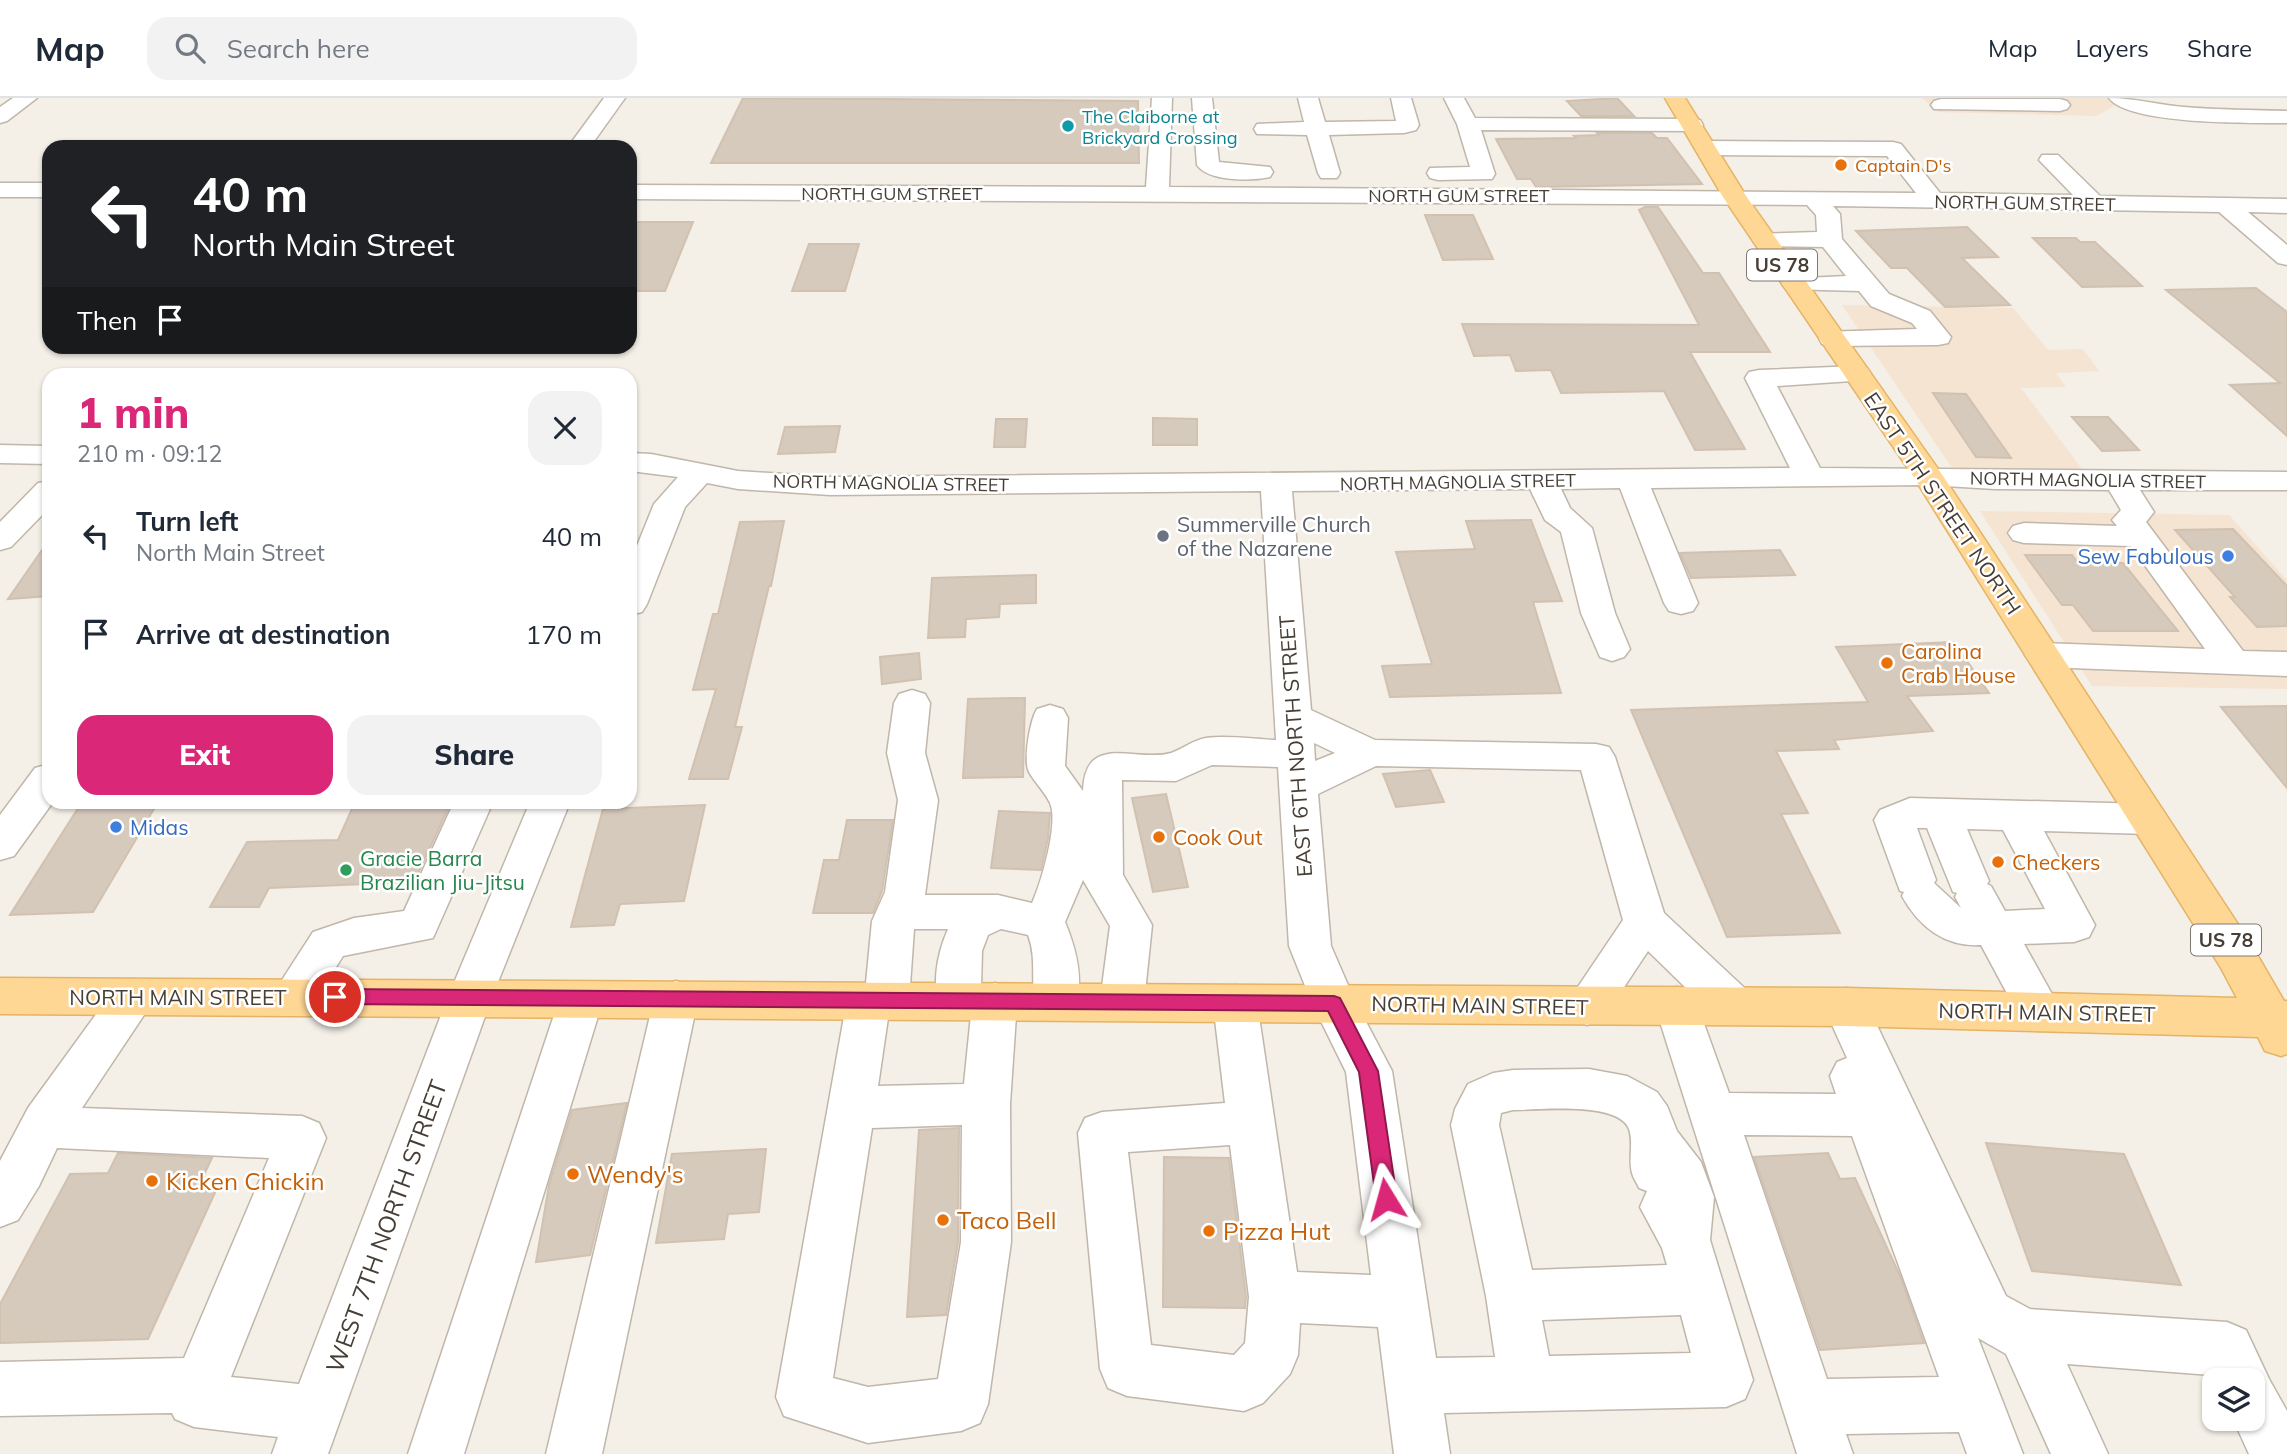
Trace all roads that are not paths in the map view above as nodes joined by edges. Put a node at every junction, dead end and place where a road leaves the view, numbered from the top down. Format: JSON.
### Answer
{"nodes":[{"id":1,"x":27,"y":98,"type":"edge"},
{"id":2,"x":615,"y":98,"type":"edge"},
{"id":3,"x":1162,"y":98,"type":"edge"},
{"id":4,"x":1202,"y":98,"type":"edge"},
{"id":5,"x":1308,"y":98,"type":"edge"},
{"id":6,"x":1401,"y":98,"type":"edge"},
{"id":7,"x":1454,"y":98,"type":"edge"},
{"id":8,"x":1675,"y":98,"type":"edge"},
{"id":9,"x":2200,"y":98,"type":"edge"},
{"id":10,"x":2088,"y":101,"type":"edge"},
{"id":11,"x":1941,"y":105,"type":"dead end"},
{"id":12,"x":2219,"y":114,"type":"junction"},
{"id":13,"x":0,"y":117,"type":"edge"},
{"id":14,"x":2287,"y":117,"type":"edge"},
{"id":15,"x":1468,"y":124,"type":"junction"},
{"id":16,"x":1692,"y":125,"type":"junction"},
{"id":17,"x":1316,"y":129,"type":"junction"},
{"id":18,"x":584,"y":140,"type":"edge"},
{"id":19,"x":1707,"y":148,"type":"junction"},
{"id":20,"x":2050,"y":160,"type":"dead end"},
{"id":21,"x":643,"y":170,"type":"dead end"},
{"id":22,"x":1355,"y":173,"type":"dead end"},
{"id":23,"x":1419,"y":173,"type":"dead end"},
{"id":24,"x":1723,"y":175,"type":"junction"},
{"id":25,"x":1750,"y":175,"type":"dead end"},
{"id":26,"x":1885,"y":175,"type":"dead end"},
{"id":27,"x":1912,"y":175,"type":"junction"},
{"id":28,"x":1293,"y":177,"type":"junction"},
{"id":29,"x":0,"y":190,"type":"edge"},
{"id":30,"x":42,"y":190,"type":"edge"},
{"id":31,"x":637,"y":192,"type":"edge"},
{"id":32,"x":880,"y":193,"type":"junction"},
{"id":33,"x":1157,"y":193,"type":"junction"},
{"id":34,"x":1735,"y":197,"type":"junction"},
{"id":35,"x":1814,"y":199,"type":"junction"},
{"id":36,"x":1934,"y":201,"type":"junction"},
{"id":37,"x":2095,"y":204,"type":"junction"},
{"id":38,"x":2225,"y":205,"type":"junction"},
{"id":39,"x":2287,"y":206,"type":"edge"},
{"id":40,"x":1764,"y":239,"type":"junction"},
{"id":41,"x":1830,"y":240,"type":"junction"},
{"id":42,"x":2287,"y":258,"type":"edge"},
{"id":43,"x":1865,"y":283,"type":"junction"},
{"id":44,"x":1795,"y":284,"type":"junction"},
{"id":45,"x":1832,"y":338,"type":"junction"},
{"id":46,"x":1857,"y":374,"type":"junction"},
{"id":47,"x":0,"y":454,"type":"edge"},
{"id":48,"x":42,"y":454,"type":"edge"},
{"id":49,"x":637,"y":462,"type":"edge"},
{"id":50,"x":699,"y":472,"type":"junction"},
{"id":51,"x":1928,"y":476,"type":"junction"},
{"id":52,"x":1810,"y":478,"type":"junction"},
{"id":53,"x":1632,"y":480,"type":"junction"},
{"id":54,"x":2076,"y":480,"type":"junction"},
{"id":55,"x":2119,"y":480,"type":"junction"},
{"id":56,"x":1542,"y":481,"type":"junction"},
{"id":57,"x":2287,"y":481,"type":"edge"},
{"id":58,"x":1276,"y":484,"type":"junction"},
{"id":59,"x":42,"y":497,"type":"edge"},
{"id":60,"x":2134,"y":529,"type":"junction"},
{"id":61,"x":2024,"y":533,"type":"dead end"},
{"id":62,"x":0,"y":540,"type":"edge"},
{"id":63,"x":637,"y":586,"type":"edge"},
{"id":64,"x":1681,"y":603,"type":"dead end"},
{"id":65,"x":1612,"y":649,"type":"dead end"},
{"id":66,"x":2043,"y":655,"type":"junction"},
{"id":67,"x":2232,"y":662,"type":"junction"},
{"id":68,"x":2287,"y":664,"type":"edge"},
{"id":69,"x":912,"y":703,"type":"dead end"},
{"id":70,"x":1293,"y":717,"type":"junction"},
{"id":71,"x":1050,"y":718,"type":"dead end"},
{"id":72,"x":1371,"y":752,"type":"junction"},
{"id":73,"x":1297,"y":771,"type":"junction"},
{"id":74,"x":42,"y":786,"type":"edge"},
{"id":75,"x":470,"y":809,"type":"edge"},
{"id":76,"x":547,"y":809,"type":"edge"},
{"id":77,"x":1941,"y":814,"type":"junction"},
{"id":78,"x":2017,"y":818,"type":"junction"},
{"id":79,"x":2148,"y":819,"type":"junction"},
{"id":80,"x":7,"y":826,"type":"edge"},
{"id":81,"x":1979,"y":903,"type":"junction"},
{"id":82,"x":898,"y":912,"type":"junction"},
{"id":83,"x":998,"y":912,"type":"junction"},
{"id":84,"x":1044,"y":922,"type":"junction"},
{"id":85,"x":1645,"y":922,"type":"junction"},
{"id":86,"x":0,"y":996,"type":"edge"},
{"id":87,"x":134,"y":997,"type":"junction"},
{"id":88,"x":293,"y":997,"type":"junction"},
{"id":89,"x":470,"y":997,"type":"junction"},
{"id":90,"x":676,"y":999,"type":"junction"},
{"id":91,"x":581,"y":1000,"type":"junction"},
{"id":92,"x":878,"y":1000,"type":"junction"},
{"id":93,"x":977,"y":1001,"type":"junction"},
{"id":94,"x":1056,"y":1001,"type":"junction"},
{"id":95,"x":1122,"y":1002,"type":"junction"},
{"id":96,"x":1235,"y":1003,"type":"junction"},
{"id":97,"x":1334,"y":1003,"type":"junction"},
{"id":98,"x":1587,"y":1006,"type":"junction"},
{"id":99,"x":1677,"y":1006,"type":"junction"},
{"id":100,"x":1735,"y":1007,"type":"junction"},
{"id":101,"x":1838,"y":1007,"type":"junction"},
{"id":102,"x":2040,"y":1012,"type":"junction"},
{"id":103,"x":2281,"y":1029,"type":"edge"},
{"id":104,"x":986,"y":1104,"type":"junction"},
{"id":105,"x":850,"y":1108,"type":"junction"},
{"id":106,"x":1713,"y":1114,"type":"junction"},
{"id":107,"x":1867,"y":1115,"type":"junction"},
{"id":108,"x":1250,"y":1122,"type":"junction"},
{"id":109,"x":46,"y":1124,"type":"junction"},
{"id":110,"x":0,"y":1204,"type":"edge"},
{"id":111,"x":1699,"y":1289,"type":"junction"},
{"id":112,"x":1512,"y":1296,"type":"junction"},
{"id":113,"x":1275,"y":1297,"type":"junction"},
{"id":114,"x":1401,"y":1302,"type":"junction"},
{"id":115,"x":2025,"y":1335,"type":"junction"},
{"id":116,"x":2236,"y":1368,"type":"edge"},
{"id":117,"x":1526,"y":1382,"type":"junction"},
{"id":118,"x":201,"y":1385,"type":"junction"},
{"id":119,"x":1412,"y":1386,"type":"junction"},
{"id":120,"x":0,"y":1389,"type":"edge"},
{"id":121,"x":1976,"y":1404,"type":"junction"},
{"id":122,"x":2265,"y":1427,"type":"edge"},
{"id":123,"x":1817,"y":1430,"type":"edge"},
{"id":124,"x":308,"y":1434,"type":"edge"},
{"id":125,"x":436,"y":1454,"type":"edge"},
{"id":126,"x":574,"y":1454,"type":"edge"},
{"id":127,"x":1422,"y":1454,"type":"edge"},
{"id":128,"x":1995,"y":1454,"type":"edge"},
{"id":129,"x":2080,"y":1454,"type":"edge"},
{"id":130,"x":2279,"y":1454,"type":"edge"}],
"edges":[{"from":1,"to":13,"type":"street"},
{"from":2,"to":18,"type":"street"},
{"from":3,"to":33,"type":"street"},
{"from":4,"to":28,"type":"street"},
{"from":5,"to":17,"type":"street"},
{"from":6,"to":17,"type":"street"},
{"from":7,"to":15,"type":"street"},
{"from":8,"to":16,"type":"main road","name":"EAST 5TH STREET NORTH","number":"US 78"},
{"from":9,"to":12,"type":"street"},
{"from":10,"to":11,"type":"street"},
{"from":10,"to":12,"type":"street"},
{"from":12,"to":14,"type":"street"},
{"from":15,"to":16,"type":"street"},
{"from":15,"to":23,"type":"street"},
{"from":16,"to":19,"type":"main road","name":"EAST 5TH STREET NORTH","number":"US 78"},
{"from":17,"to":28,"type":"street"},
{"from":17,"to":28,"type":"street"},
{"from":19,"to":24,"type":"main road","name":"EAST 5TH STREET NORTH","number":"US 78"},
{"from":19,"to":27,"type":"street"},
{"from":20,"to":37,"type":"street"},
{"from":21,"to":32,"type":"street"},
{"from":22,"to":28,"type":"street"},
{"from":24,"to":25,"type":"street"},
{"from":24,"to":34,"type":"main road","name":"EAST 5TH STREET NORTH","number":"US 78"},
{"from":26,"to":27,"type":"street"},
{"from":27,"to":36,"type":"street"},
{"from":28,"to":33,"type":"street","name":"NORTH GUM STREET"},
{"from":28,"to":34,"type":"street","name":"NORTH GUM STREET"},
{"from":29,"to":30,"type":"street"},
{"from":31,"to":32,"type":"street","name":"NORTH GUM STREET"},
{"from":32,"to":33,"type":"street","name":"NORTH GUM STREET"},
{"from":34,"to":35,"type":"street","name":"NORTH GUM STREET"},
{"from":34,"to":40,"type":"main road","name":"EAST 5TH STREET NORTH","number":"US 78"},
{"from":35,"to":36,"type":"street","name":"NORTH GUM STREET"},
{"from":35,"to":41,"type":"street"},
{"from":36,"to":37,"type":"street","name":"NORTH GUM STREET"},
{"from":37,"to":38,"type":"street","name":"NORTH GUM STREET"},
{"from":38,"to":39,"type":"street","name":"NORTH GUM STREET"},
{"from":38,"to":42,"type":"street"},
{"from":40,"to":41,"type":"street"},
{"from":40,"to":44,"type":"main road","name":"EAST 5TH STREET NORTH","number":"US 78"},
{"from":41,"to":43,"type":"street"},
{"from":43,"to":44,"type":"street"},
{"from":43,"to":45,"type":"street"},
{"from":44,"to":45,"type":"main road","name":"EAST 5TH STREET NORTH","number":"US 78"},
{"from":45,"to":46,"type":"main road","name":"EAST 5TH STREET NORTH","number":"US 78"},
{"from":46,"to":51,"type":"main road","name":"EAST 5TH STREET NORTH","number":"US 78"},
{"from":46,"to":52,"type":"street"},
{"from":47,"to":48,"type":"street"},
{"from":49,"to":50,"type":"street","name":"NORTH MAGNOLIA STREET"},
{"from":50,"to":58,"type":"street","name":"NORTH MAGNOLIA STREET"},
{"from":50,"to":63,"type":"street"},
{"from":51,"to":52,"type":"street","name":"NORTH MAGNOLIA STREET"},
{"from":51,"to":54,"type":"street","name":"NORTH MAGNOLIA STREET"},
{"from":51,"to":66,"type":"main road","name":"EAST 5TH STREET NORTH","number":"US 78"},
{"from":52,"to":53,"type":"street","name":"NORTH MAGNOLIA STREET"},
{"from":53,"to":56,"type":"street","name":"NORTH MAGNOLIA STREET"},
{"from":53,"to":64,"type":"street"},
{"from":54,"to":55,"type":"street","name":"NORTH MAGNOLIA STREET"},
{"from":54,"to":60,"type":"street"},
{"from":55,"to":57,"type":"street","name":"NORTH MAGNOLIA STREET"},
{"from":55,"to":60,"type":"street"},
{"from":56,"to":58,"type":"street","name":"NORTH MAGNOLIA STREET"},
{"from":56,"to":65,"type":"street"},
{"from":58,"to":70,"type":"street","name":"EAST 6TH NORTH STREET"},
{"from":59,"to":62,"type":"street"},
{"from":60,"to":61,"type":"street"},
{"from":60,"to":67,"type":"street"},
{"from":66,"to":67,"type":"street"},
{"from":66,"to":79,"type":"main road","name":"EAST 5TH STREET NORTH","number":"US 78"},
{"from":67,"to":68,"type":"street"},
{"from":69,"to":82,"type":"street"},
{"from":70,"to":72,"type":"street"},
{"from":70,"to":73,"type":"street","name":"EAST 6TH NORTH STREET"},
{"from":71,"to":84,"type":"street"},
{"from":72,"to":73,"type":"street"},
{"from":72,"to":85,"type":"street"},
{"from":73,"to":95,"type":"street"},
{"from":73,"to":97,"type":"street","name":"EAST 6TH NORTH STREET"},
{"from":74,"to":80,"type":"street"},
{"from":75,"to":88,"type":"street"},
{"from":76,"to":89,"type":"street","name":"WEST 7TH NORTH STREET"},
{"from":77,"to":78,"type":"street"},
{"from":77,"to":81,"type":"street"},
{"from":77,"to":81,"type":"street"},
{"from":78,"to":79,"type":"street"},
{"from":78,"to":81,"type":"street"},
{"from":79,"to":103,"type":"main road","name":"EAST 5TH STREET NORTH","number":"US 78"},
{"from":81,"to":102,"type":"street"},
{"from":82,"to":83,"type":"street"},
{"from":82,"to":92,"type":"street"},
{"from":83,"to":84,"type":"street"},
{"from":83,"to":93,"type":"street"},
{"from":84,"to":94,"type":"street"},
{"from":85,"to":98,"type":"street"},
{"from":85,"to":100,"type":"street"},
{"from":86,"to":87,"type":"main road","name":"NORTH MAIN STREET"},
{"from":87,"to":88,"type":"main road","name":"NORTH MAIN STREET"},
{"from":87,"to":109,"type":"street"},
{"from":88,"to":89,"type":"main road","name":"NORTH MAIN STREET"},
{"from":89,"to":91,"type":"main road","name":"NORTH MAIN STREET"},
{"from":89,"to":124,"type":"street","name":"WEST 7TH NORTH STREET"},
{"from":90,"to":91,"type":"main road","name":"NORTH MAIN STREET"},
{"from":90,"to":92,"type":"main road","name":"NORTH MAIN STREET"},
{"from":90,"to":126,"type":"street"},
{"from":91,"to":125,"type":"street"},
{"from":92,"to":93,"type":"main road","name":"NORTH MAIN STREET"},
{"from":92,"to":105,"type":"street"},
{"from":93,"to":94,"type":"main road","name":"NORTH MAIN STREET"},
{"from":93,"to":104,"type":"street"},
{"from":94,"to":95,"type":"main road","name":"NORTH MAIN STREET"},
{"from":95,"to":96,"type":"main road","name":"NORTH MAIN STREET"},
{"from":96,"to":97,"type":"main road","name":"NORTH MAIN STREET"},
{"from":96,"to":108,"type":"street"},
{"from":97,"to":98,"type":"main road","name":"NORTH MAIN STREET"},
{"from":97,"to":114,"type":"street","name":"EAST 6TH NORTH STREET"},
{"from":98,"to":99,"type":"main road","name":"NORTH MAIN STREET"},
{"from":99,"to":100,"type":"main road","name":"NORTH MAIN STREET"},
{"from":99,"to":106,"type":"street"},
{"from":100,"to":101,"type":"main road","name":"NORTH MAIN STREET"},
{"from":101,"to":102,"type":"main road","name":"NORTH MAIN STREET"},
{"from":101,"to":107,"type":"street"},
{"from":101,"to":115,"type":"street"},
{"from":102,"to":103,"type":"main road","name":"NORTH MAIN STREET"},
{"from":104,"to":105,"type":"street"},
{"from":104,"to":105,"type":"street"},
{"from":106,"to":107,"type":"street"},
{"from":106,"to":123,"type":"street"},
{"from":107,"to":121,"type":"street"},
{"from":108,"to":113,"type":"street"},
{"from":108,"to":113,"type":"street"},
{"from":109,"to":110,"type":"street"},
{"from":109,"to":118,"type":"street"},
{"from":111,"to":112,"type":"street"},
{"from":111,"to":112,"type":"street"},
{"from":111,"to":117,"type":"street"},
{"from":112,"to":117,"type":"street"},
{"from":113,"to":114,"type":"street"},
{"from":114,"to":119,"type":"street","name":"EAST 6TH NORTH STREET"},
{"from":115,"to":116,"type":"street"},
{"from":115,"to":129,"type":"street"},
{"from":117,"to":119,"type":"street"},
{"from":118,"to":120,"type":"street"},
{"from":118,"to":124,"type":"street"},
{"from":119,"to":127,"type":"street","name":"EAST 6TH NORTH STREET"},
{"from":121,"to":123,"type":"street"},
{"from":121,"to":128,"type":"street"},
{"from":122,"to":130,"type":"street"}]}
